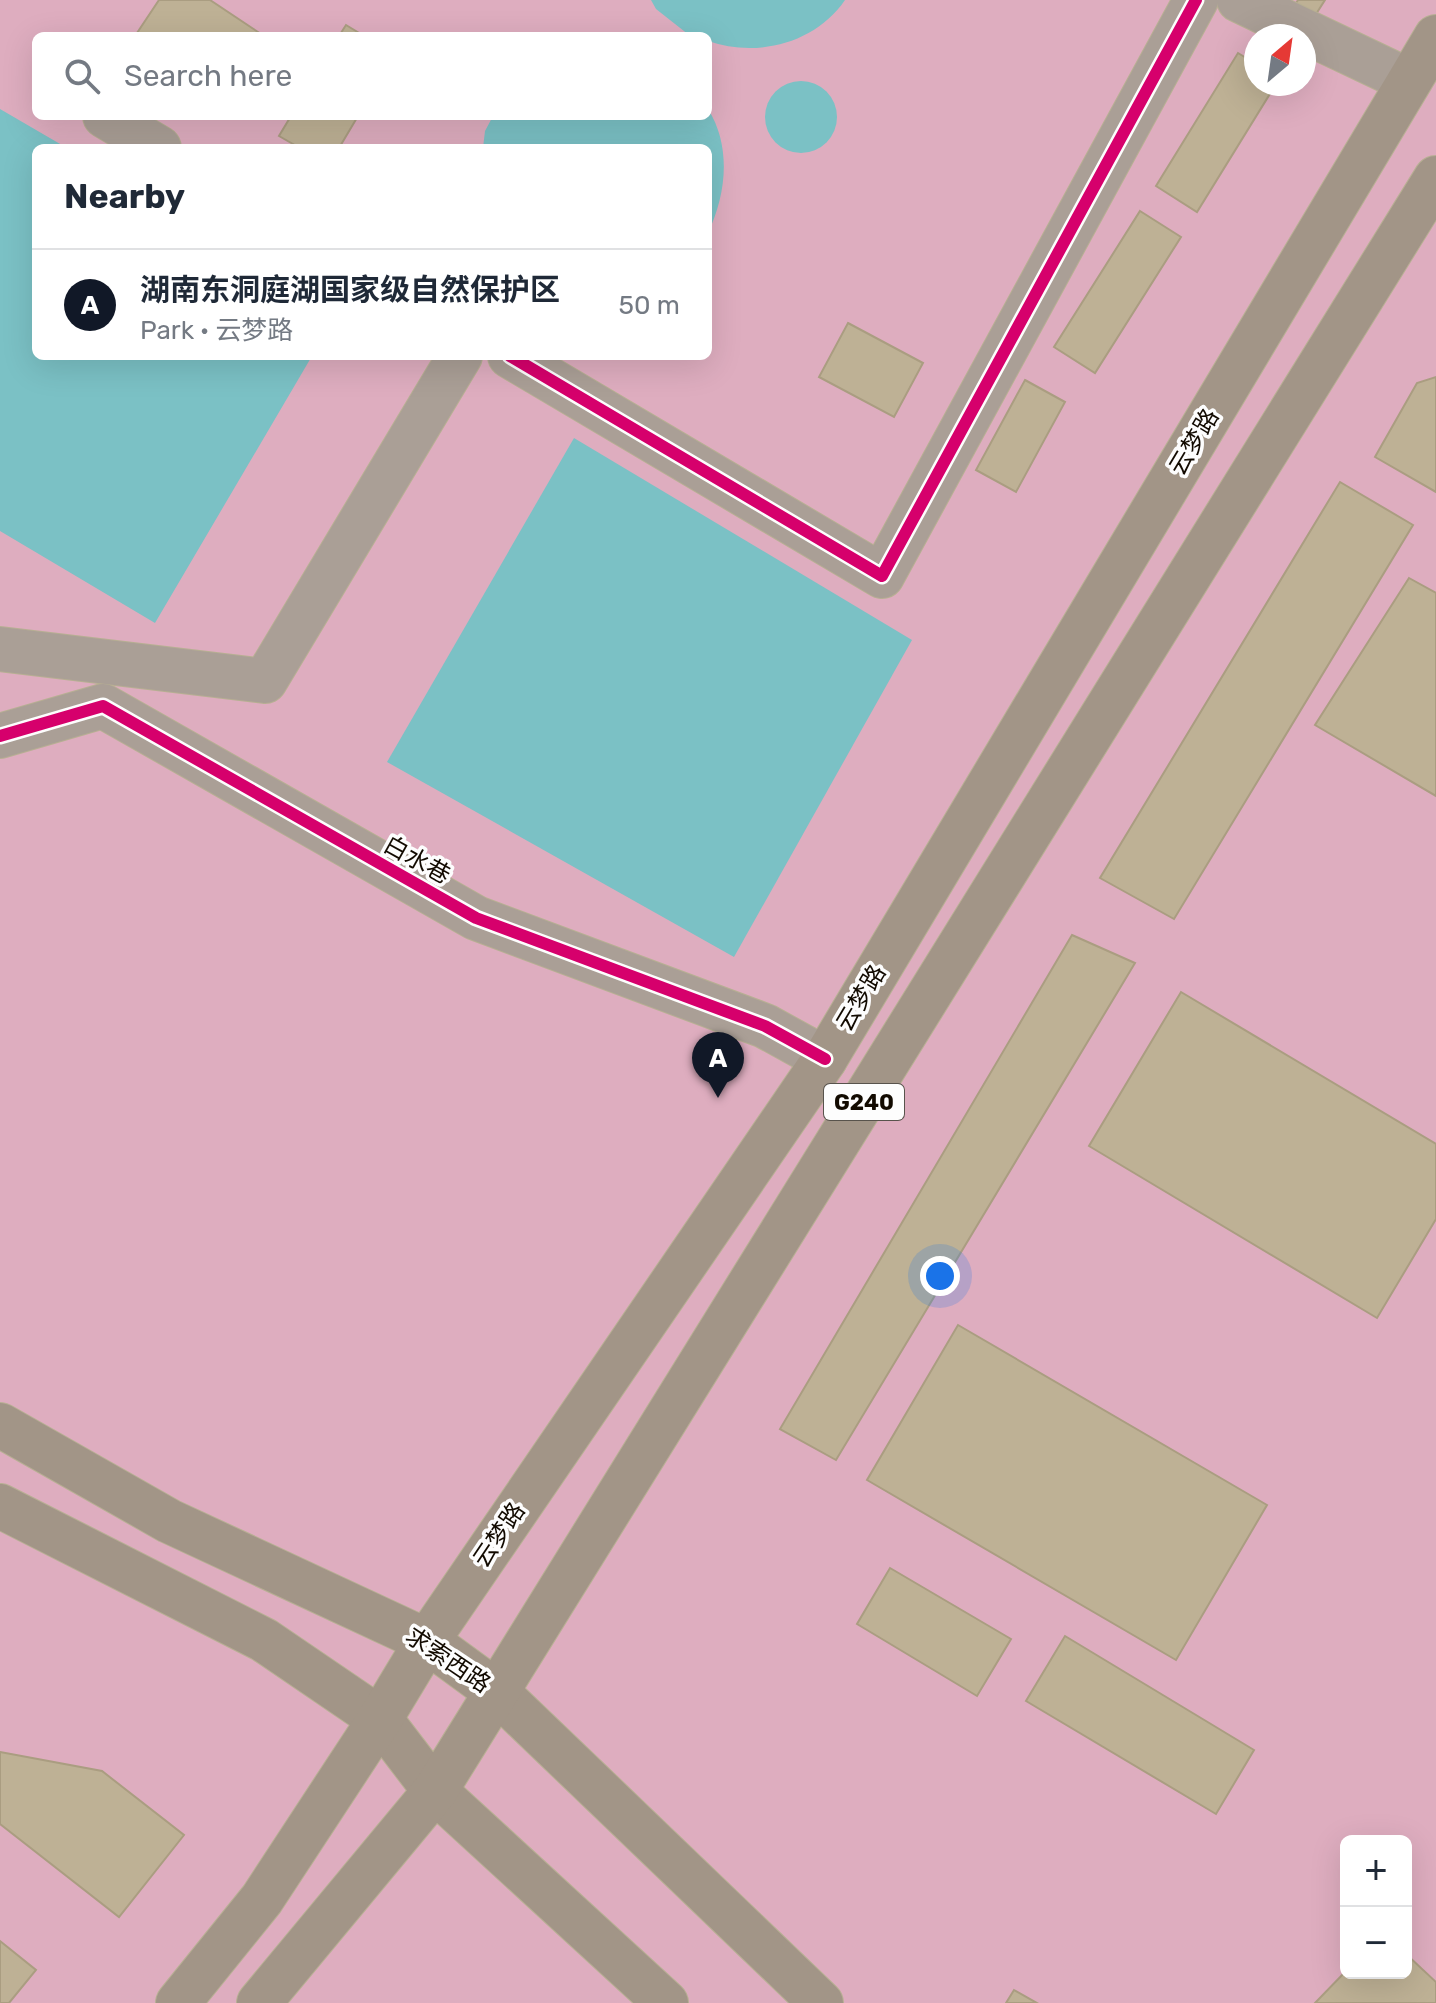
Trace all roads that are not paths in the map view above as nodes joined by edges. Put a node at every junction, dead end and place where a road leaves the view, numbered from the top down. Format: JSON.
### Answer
{"nodes":[{"id":1,"x":1196,"y":0,"type":"edge"},
{"id":2,"x":1239,"y":0,"type":"edge"},
{"id":3,"x":1436,"y":37,"type":"edge"},
{"id":4,"x":1409,"y":81,"type":"junction"},
{"id":5,"x":112,"y":120,"type":"edge"},
{"id":6,"x":152,"y":144,"type":"edge"},
{"id":7,"x":1436,"y":178,"type":"edge"},
{"id":8,"x":458,"y":360,"type":"edge"},
{"id":9,"x":517,"y":360,"type":"edge"},
{"id":10,"x":0,"y":649,"type":"edge"},
{"id":11,"x":0,"y":736,"type":"edge"},
{"id":12,"x":825,"y":1059,"type":"junction"},
{"id":13,"x":0,"y":1425,"type":"edge"},
{"id":14,"x":0,"y":1506,"type":"edge"},
{"id":15,"x":427,"y":1641,"type":"junction"},
{"id":16,"x":498,"y":1693,"type":"junction"},
{"id":17,"x":380,"y":1719,"type":"junction"},
{"id":18,"x":435,"y":1791,"type":"junction"},
{"id":19,"x":178,"y":2003,"type":"edge"},
{"id":20,"x":259,"y":2003,"type":"edge"},
{"id":21,"x":666,"y":2003,"type":"edge"},
{"id":22,"x":821,"y":2003,"type":"edge"}],
"edges":[{"from":1,"to":9,"type":"street"},
{"from":2,"to":4,"type":"street"},
{"from":3,"to":4,"type":"main road","name":"云梦路","number":"G240"},
{"from":4,"to":12,"type":"main road","name":"云梦路","number":"G240"},
{"from":5,"to":6,"type":"street"},
{"from":7,"to":16,"type":"main road","number":"G240"},
{"from":8,"to":10,"type":"street"},
{"from":11,"to":12,"type":"street","name":"白水巷"},
{"from":12,"to":15,"type":"main road","name":"云梦路","number":"G240"},
{"from":13,"to":15,"type":"main road","name":"求索西路"},
{"from":14,"to":17,"type":"main road"},
{"from":15,"to":16,"type":"main road","name":"求索西路"},
{"from":15,"to":17,"type":"main road","name":"云梦路","number":"G240"},
{"from":16,"to":18,"type":"main road","number":"G240"},
{"from":16,"to":22,"type":"main road","name":"求索西路"},
{"from":17,"to":18,"type":"main road"},
{"from":17,"to":19,"type":"main road","name":"云梦路","number":"G240"},
{"from":18,"to":20,"type":"main road","number":"G240"},
{"from":18,"to":21,"type":"main road"}]}
